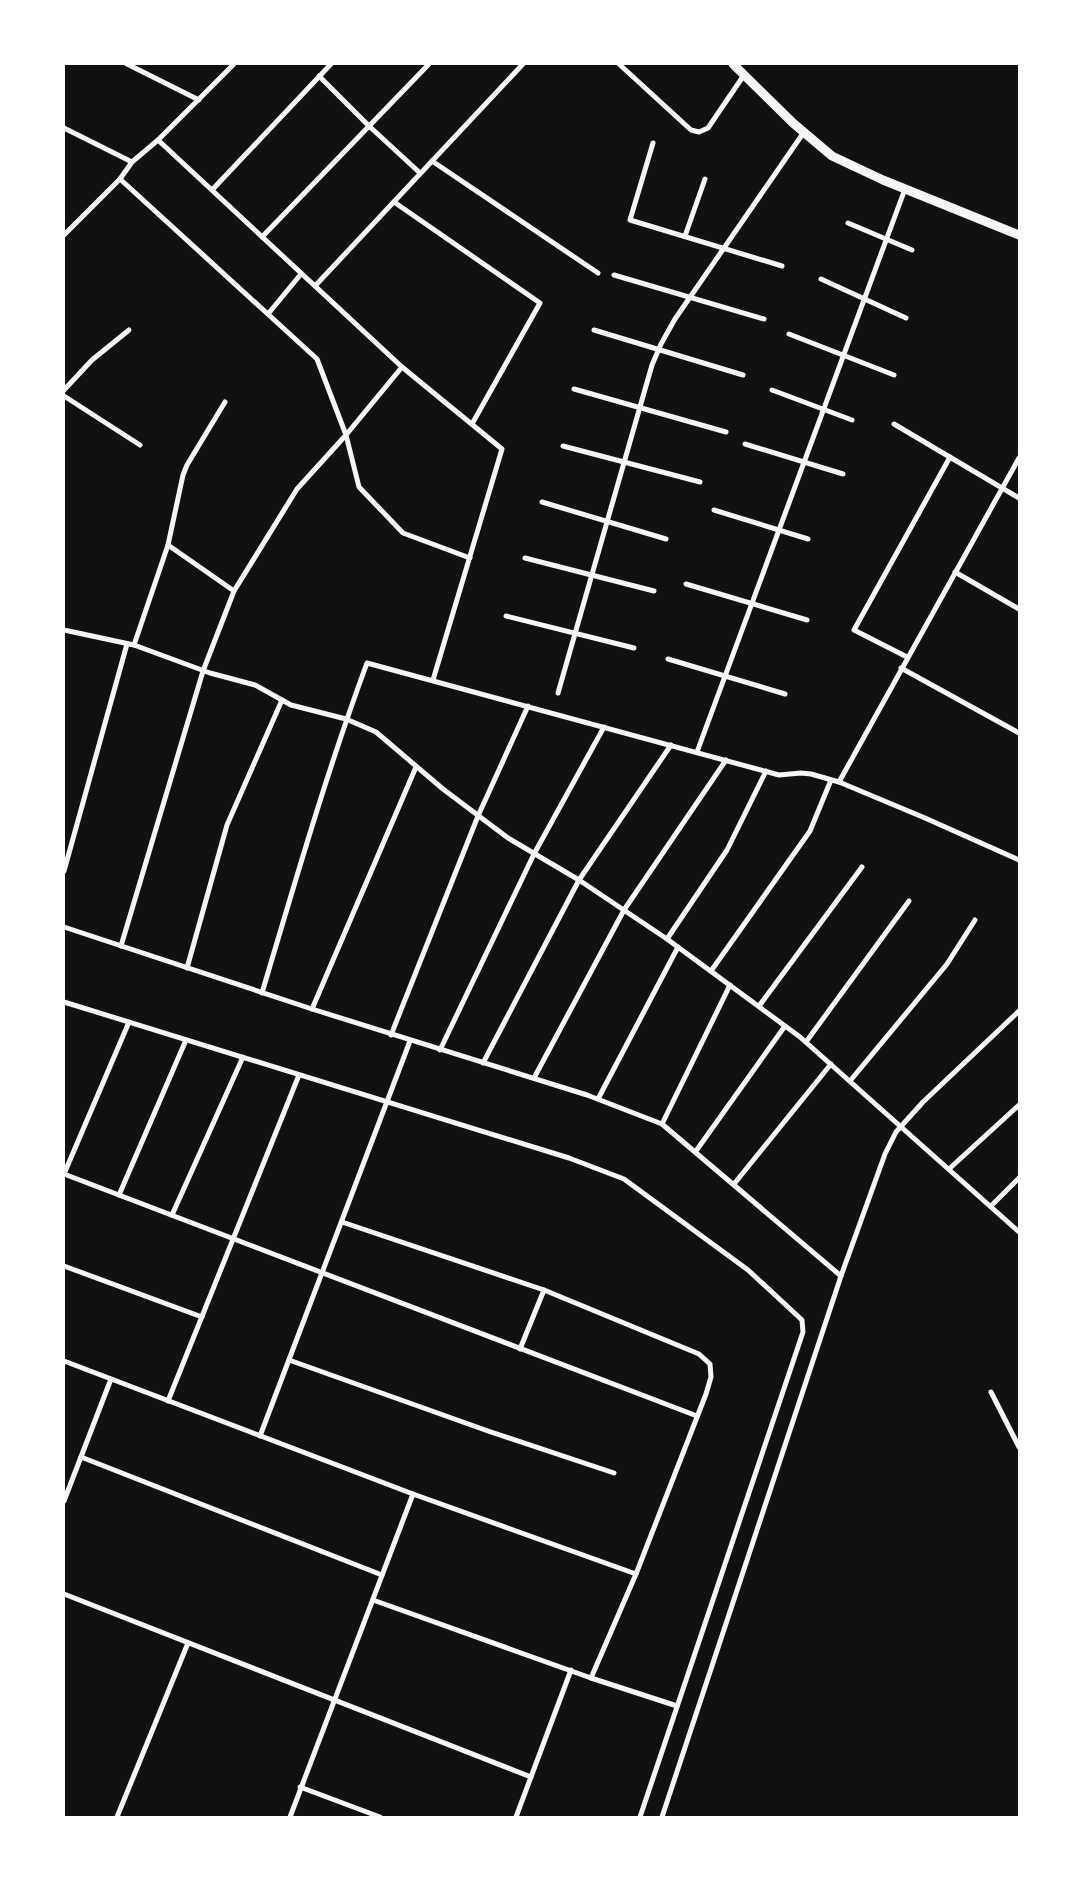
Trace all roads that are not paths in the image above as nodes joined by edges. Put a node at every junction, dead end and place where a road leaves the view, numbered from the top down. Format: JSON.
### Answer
{"nodes":[{"id":1,"x":127,"y":64,"type":"edge"},
{"id":2,"x":234,"y":64,"type":"edge"},
{"id":3,"x":331,"y":64,"type":"edge"},
{"id":4,"x":429,"y":64,"type":"edge"},
{"id":5,"x":522,"y":64,"type":"edge"},
{"id":6,"x":619,"y":64,"type":"edge"},
{"id":7,"x":733,"y":64,"type":"edge"},
{"id":8,"x":744,"y":75,"type":"junction"},
{"id":9,"x":319,"y":76,"type":"junction"},
{"id":10,"x":199,"y":100,"type":"junction"},
{"id":11,"x":369,"y":126,"type":"junction"},
{"id":12,"x":64,"y":128,"type":"edge"},
{"id":13,"x":804,"y":132,"type":"junction"},
{"id":14,"x":158,"y":140,"type":"junction"},
{"id":15,"x":653,"y":143,"type":"dead end"},
{"id":16,"x":432,"y":161,"type":"junction"},
{"id":17,"x":132,"y":162,"type":"junction"},
{"id":18,"x":420,"y":174,"type":"junction"},
{"id":19,"x":120,"y":179,"type":"junction"},
{"id":20,"x":705,"y":179,"type":"dead end"},
{"id":21,"x":905,"y":189,"type":"junction"},
{"id":22,"x":212,"y":190,"type":"junction"},
{"id":23,"x":394,"y":202,"type":"junction"},
{"id":24,"x":848,"y":223,"type":"dead end"},
{"id":25,"x":65,"y":232,"type":"edge"},
{"id":26,"x":1019,"y":235,"type":"edge"},
{"id":27,"x":685,"y":236,"type":"junction"},
{"id":28,"x":262,"y":237,"type":"junction"},
{"id":29,"x":886,"y":239,"type":"junction"},
{"id":30,"x":724,"y":248,"type":"junction"},
{"id":31,"x":912,"y":250,"type":"dead end"},
{"id":32,"x":782,"y":266,"type":"dead end"},
{"id":33,"x":598,"y":273,"type":"dead end"},
{"id":34,"x":301,"y":274,"type":"junction"},
{"id":35,"x":614,"y":275,"type":"dead end"},
{"id":36,"x":821,"y":279,"type":"dead end"},
{"id":37,"x":315,"y":286,"type":"junction"},
{"id":38,"x":690,"y":297,"type":"junction"},
{"id":39,"x":865,"y":299,"type":"junction"},
{"id":40,"x":268,"y":314,"type":"junction"},
{"id":41,"x":906,"y":318,"type":"dead end"},
{"id":42,"x":764,"y":319,"type":"dead end"},
{"id":43,"x":129,"y":330,"type":"dead end"},
{"id":44,"x":594,"y":330,"type":"dead end"},
{"id":45,"x":789,"y":334,"type":"dead end"},
{"id":46,"x":658,"y":349,"type":"junction"},
{"id":47,"x":844,"y":355,"type":"junction"},
{"id":48,"x":402,"y":367,"type":"junction"},
{"id":49,"x":894,"y":374,"type":"dead end"},
{"id":50,"x":743,"y":375,"type":"dead end"},
{"id":51,"x":574,"y":389,"type":"dead end"},
{"id":52,"x":64,"y":390,"type":"edge"},
{"id":53,"x":772,"y":390,"type":"dead end"},
{"id":54,"x":64,"y":396,"type":"edge"},
{"id":55,"x":225,"y":402,"type":"dead end"},
{"id":56,"x":640,"y":408,"type":"junction"},
{"id":57,"x":824,"y":410,"type":"junction"},
{"id":58,"x":852,"y":420,"type":"dead end"},
{"id":59,"x":472,"y":424,"type":"junction"},
{"id":60,"x":894,"y":424,"type":"dead end"},
{"id":61,"x":726,"y":432,"type":"dead end"},
{"id":62,"x":346,"y":435,"type":"junction"},
{"id":63,"x":745,"y":444,"type":"dead end"},
{"id":64,"x":140,"y":445,"type":"dead end"},
{"id":65,"x":563,"y":446,"type":"dead end"},
{"id":66,"x":950,"y":457,"type":"junction"},
{"id":67,"x":1019,"y":458,"type":"edge"},
{"id":68,"x":624,"y":462,"type":"junction"},
{"id":69,"x":804,"y":462,"type":"junction"},
{"id":70,"x":843,"y":474,"type":"dead end"},
{"id":71,"x":700,"y":482,"type":"dead end"},
{"id":72,"x":1002,"y":488,"type":"junction"},
{"id":73,"x":1019,"y":498,"type":"edge"},
{"id":74,"x":542,"y":502,"type":"dead end"},
{"id":75,"x":714,"y":510,"type":"dead end"},
{"id":76,"x":607,"y":522,"type":"junction"},
{"id":77,"x":779,"y":530,"type":"junction"},
{"id":78,"x":666,"y":539,"type":"dead end"},
{"id":79,"x":808,"y":539,"type":"dead end"},
{"id":80,"x":168,"y":545,"type":"junction"},
{"id":81,"x":470,"y":558,"type":"junction"},
{"id":82,"x":525,"y":558,"type":"dead end"},
{"id":83,"x":955,"y":572,"type":"junction"},
{"id":84,"x":592,"y":575,"type":"junction"},
{"id":85,"x":686,"y":584,"type":"dead end"},
{"id":86,"x":234,"y":591,"type":"junction"},
{"id":87,"x":654,"y":591,"type":"dead end"},
{"id":88,"x":752,"y":604,"type":"junction"},
{"id":89,"x":1019,"y":609,"type":"edge"},
{"id":90,"x":506,"y":616,"type":"dead end"},
{"id":91,"x":807,"y":620,"type":"dead end"},
{"id":92,"x":64,"y":630,"type":"edge"},
{"id":93,"x":575,"y":633,"type":"junction"},
{"id":94,"x":127,"y":644,"type":"junction"},
{"id":95,"x":134,"y":645,"type":"junction"},
{"id":96,"x":634,"y":648,"type":"dead end"},
{"id":97,"x":907,"y":657,"type":"junction"},
{"id":98,"x":668,"y":658,"type":"dead end"},
{"id":99,"x":901,"y":668,"type":"junction"},
{"id":100,"x":203,"y":671,"type":"junction"},
{"id":101,"x":726,"y":676,"type":"junction"},
{"id":102,"x":432,"y":680,"type":"junction"},
{"id":103,"x":558,"y":693,"type":"dead end"},
{"id":104,"x":784,"y":694,"type":"dead end"},
{"id":105,"x":282,"y":700,"type":"junction"},
{"id":106,"x":528,"y":706,"type":"junction"},
{"id":107,"x":346,"y":718,"type":"junction"},
{"id":108,"x":604,"y":727,"type":"junction"},
{"id":109,"x":1019,"y":733,"type":"edge"},
{"id":110,"x":672,"y":746,"type":"junction"},
{"id":111,"x":697,"y":752,"type":"junction"},
{"id":112,"x":726,"y":760,"type":"junction"},
{"id":113,"x":416,"y":767,"type":"junction"},
{"id":114,"x":766,"y":771,"type":"junction"},
{"id":115,"x":831,"y":780,"type":"junction"},
{"id":116,"x":839,"y":782,"type":"junction"},
{"id":117,"x":478,"y":816,"type":"junction"},
{"id":118,"x":534,"y":854,"type":"junction"},
{"id":119,"x":1019,"y":860,"type":"edge"},
{"id":120,"x":862,"y":867,"type":"dead end"},
{"id":121,"x":64,"y":872,"type":"edge"},
{"id":122,"x":579,"y":880,"type":"junction"},
{"id":123,"x":909,"y":902,"type":"dead end"},
{"id":124,"x":624,"y":910,"type":"junction"},
{"id":125,"x":975,"y":920,"type":"dead end"},
{"id":126,"x":64,"y":926,"type":"edge"},
{"id":127,"x":667,"y":939,"type":"junction"},
{"id":128,"x":121,"y":946,"type":"junction"},
{"id":129,"x":678,"y":947,"type":"junction"},
{"id":130,"x":187,"y":968,"type":"junction"},
{"id":131,"x":711,"y":971,"type":"junction"},
{"id":132,"x":730,"y":985,"type":"junction"},
{"id":133,"x":262,"y":993,"type":"junction"},
{"id":134,"x":64,"y":1002,"type":"edge"},
{"id":135,"x":759,"y":1006,"type":"junction"},
{"id":136,"x":312,"y":1009,"type":"junction"},
{"id":137,"x":1019,"y":1011,"type":"edge"},
{"id":138,"x":129,"y":1022,"type":"junction"},
{"id":139,"x":785,"y":1026,"type":"junction"},
{"id":140,"x":391,"y":1035,"type":"junction"},
{"id":141,"x":186,"y":1040,"type":"junction"},
{"id":142,"x":410,"y":1041,"type":"junction"},
{"id":143,"x":806,"y":1042,"type":"junction"},
{"id":144,"x":440,"y":1050,"type":"junction"},
{"id":145,"x":243,"y":1057,"type":"junction"},
{"id":146,"x":483,"y":1063,"type":"junction"},
{"id":147,"x":831,"y":1064,"type":"junction"},
{"id":148,"x":299,"y":1075,"type":"junction"},
{"id":149,"x":534,"y":1078,"type":"junction"},
{"id":150,"x":850,"y":1081,"type":"junction"},
{"id":151,"x":598,"y":1099,"type":"junction"},
{"id":152,"x":388,"y":1102,"type":"junction"},
{"id":153,"x":1019,"y":1105,"type":"edge"},
{"id":154,"x":662,"y":1124,"type":"junction"},
{"id":155,"x":901,"y":1126,"type":"junction"},
{"id":156,"x":696,"y":1151,"type":"junction"},
{"id":157,"x":949,"y":1169,"type":"junction"},
{"id":158,"x":64,"y":1174,"type":"edge"},
{"id":159,"x":1019,"y":1178,"type":"edge"},
{"id":160,"x":734,"y":1184,"type":"junction"},
{"id":161,"x":119,"y":1195,"type":"junction"},
{"id":162,"x":991,"y":1206,"type":"junction"},
{"id":163,"x":172,"y":1215,"type":"junction"},
{"id":164,"x":342,"y":1222,"type":"junction"},
{"id":165,"x":1019,"y":1232,"type":"edge"},
{"id":166,"x":233,"y":1239,"type":"junction"},
{"id":167,"x":64,"y":1266,"type":"edge"},
{"id":168,"x":323,"y":1272,"type":"junction"},
{"id":169,"x":841,"y":1276,"type":"junction"},
{"id":170,"x":544,"y":1290,"type":"junction"},
{"id":171,"x":202,"y":1317,"type":"junction"},
{"id":172,"x":520,"y":1349,"type":"junction"},
{"id":173,"x":289,"y":1360,"type":"junction"},
{"id":174,"x":64,"y":1361,"type":"edge"},
{"id":175,"x":111,"y":1379,"type":"junction"},
{"id":176,"x":991,"y":1392,"type":"dead end"},
{"id":177,"x":168,"y":1401,"type":"junction"},
{"id":178,"x":698,"y":1416,"type":"junction"},
{"id":179,"x":260,"y":1436,"type":"junction"},
{"id":180,"x":1019,"y":1448,"type":"edge"},
{"id":181,"x":81,"y":1457,"type":"junction"},
{"id":182,"x":614,"y":1473,"type":"dead end"},
{"id":183,"x":64,"y":1481,"type":"edge"},
{"id":184,"x":70,"y":1484,"type":"junction"},
{"id":185,"x":414,"y":1494,"type":"junction"},
{"id":186,"x":64,"y":1501,"type":"edge"},
{"id":187,"x":636,"y":1574,"type":"junction"},
{"id":188,"x":382,"y":1575,"type":"junction"},
{"id":189,"x":64,"y":1594,"type":"edge"},
{"id":190,"x":373,"y":1600,"type":"junction"},
{"id":191,"x":188,"y":1643,"type":"junction"},
{"id":192,"x":571,"y":1670,"type":"junction"},
{"id":193,"x":591,"y":1678,"type":"junction"},
{"id":194,"x":334,"y":1700,"type":"junction"},
{"id":195,"x":677,"y":1706,"type":"junction"},
{"id":196,"x":531,"y":1777,"type":"junction"},
{"id":197,"x":300,"y":1787,"type":"junction"},
{"id":198,"x":118,"y":1817,"type":"edge"},
{"id":199,"x":290,"y":1817,"type":"edge"},
{"id":200,"x":380,"y":1817,"type":"edge"},
{"id":201,"x":516,"y":1817,"type":"edge"},
{"id":202,"x":640,"y":1817,"type":"edge"},
{"id":203,"x":662,"y":1817,"type":"edge"}],
"edges":[{"from":1,"to":10,"type":"street"},
{"from":2,"to":10,"type":"street"},
{"from":3,"to":9,"type":"street"},
{"from":4,"to":11,"type":"street"},
{"from":5,"to":16,"type":"street"},
{"from":6,"to":8,"type":"street"},
{"from":7,"to":8,"type":"street"},
{"from":8,"to":13,"type":"street"},
{"from":9,"to":11,"type":"street"},
{"from":9,"to":22,"type":"street"},
{"from":10,"to":14,"type":"street"},
{"from":11,"to":18,"type":"street"},
{"from":11,"to":28,"type":"street"},
{"from":12,"to":17,"type":"street"},
{"from":13,"to":21,"type":"street"},
{"from":13,"to":30,"type":"street"},
{"from":14,"to":17,"type":"street"},
{"from":14,"to":22,"type":"street"},
{"from":15,"to":27,"type":"street"},
{"from":16,"to":18,"type":"street"},
{"from":16,"to":33,"type":"street"},
{"from":17,"to":19,"type":"street"},
{"from":18,"to":23,"type":"street"},
{"from":19,"to":25,"type":"street"},
{"from":19,"to":40,"type":"street"},
{"from":20,"to":27,"type":"street"},
{"from":21,"to":26,"type":"street"},
{"from":21,"to":29,"type":"street"},
{"from":22,"to":28,"type":"street"},
{"from":23,"to":37,"type":"street"},
{"from":23,"to":59,"type":"street"},
{"from":24,"to":29,"type":"street"},
{"from":27,"to":30,"type":"street"},
{"from":28,"to":34,"type":"street"},
{"from":29,"to":31,"type":"street"},
{"from":29,"to":39,"type":"street"},
{"from":30,"to":32,"type":"street"},
{"from":30,"to":38,"type":"street"},
{"from":34,"to":37,"type":"street"},
{"from":34,"to":40,"type":"street"},
{"from":35,"to":38,"type":"street"},
{"from":36,"to":39,"type":"street"},
{"from":37,"to":48,"type":"street"},
{"from":38,"to":42,"type":"street"},
{"from":38,"to":46,"type":"street"},
{"from":39,"to":41,"type":"street"},
{"from":39,"to":47,"type":"street"},
{"from":40,"to":62,"type":"street"},
{"from":43,"to":52,"type":"street"},
{"from":44,"to":46,"type":"street"},
{"from":45,"to":47,"type":"street"},
{"from":46,"to":50,"type":"street"},
{"from":46,"to":56,"type":"street"},
{"from":47,"to":49,"type":"street"},
{"from":47,"to":57,"type":"street"},
{"from":48,"to":59,"type":"street"},
{"from":48,"to":62,"type":"street"},
{"from":51,"to":56,"type":"street"},
{"from":53,"to":57,"type":"street"},
{"from":54,"to":64,"type":"street"},
{"from":55,"to":80,"type":"street"},
{"from":56,"to":61,"type":"street"},
{"from":56,"to":68,"type":"street"},
{"from":57,"to":58,"type":"street"},
{"from":57,"to":69,"type":"street"},
{"from":59,"to":81,"type":"street"},
{"from":60,"to":66,"type":"street"},
{"from":62,"to":81,"type":"street"},
{"from":62,"to":86,"type":"street"},
{"from":63,"to":69,"type":"street"},
{"from":65,"to":68,"type":"street"},
{"from":66,"to":72,"type":"street"},
{"from":66,"to":97,"type":"street"},
{"from":67,"to":72,"type":"street"},
{"from":68,"to":71,"type":"street"},
{"from":68,"to":76,"type":"street"},
{"from":69,"to":70,"type":"street"},
{"from":69,"to":77,"type":"street"},
{"from":72,"to":73,"type":"street"},
{"from":72,"to":83,"type":"street"},
{"from":74,"to":76,"type":"street"},
{"from":75,"to":77,"type":"street"},
{"from":76,"to":78,"type":"street"},
{"from":76,"to":84,"type":"street"},
{"from":77,"to":79,"type":"street"},
{"from":77,"to":88,"type":"street"},
{"from":80,"to":86,"type":"street"},
{"from":80,"to":95,"type":"street"},
{"from":81,"to":102,"type":"street"},
{"from":82,"to":84,"type":"street"},
{"from":83,"to":89,"type":"street"},
{"from":83,"to":97,"type":"street"},
{"from":84,"to":87,"type":"street"},
{"from":84,"to":93,"type":"street"},
{"from":85,"to":88,"type":"street"},
{"from":86,"to":100,"type":"street"},
{"from":88,"to":91,"type":"street"},
{"from":88,"to":101,"type":"street"},
{"from":90,"to":93,"type":"street"},
{"from":92,"to":94,"type":"street"},
{"from":93,"to":96,"type":"street"},
{"from":93,"to":103,"type":"street"},
{"from":94,"to":95,"type":"street"},
{"from":94,"to":121,"type":"street"},
{"from":95,"to":100,"type":"street"},
{"from":97,"to":99,"type":"street"},
{"from":98,"to":101,"type":"street"},
{"from":99,"to":109,"type":"street"},
{"from":99,"to":116,"type":"street"},
{"from":100,"to":105,"type":"street"},
{"from":100,"to":128,"type":"street"},
{"from":101,"to":104,"type":"street"},
{"from":101,"to":111,"type":"street"},
{"from":102,"to":106,"type":"street"},
{"from":102,"to":107,"type":"street"},
{"from":105,"to":107,"type":"street"},
{"from":105,"to":130,"type":"street"},
{"from":106,"to":108,"type":"street"},
{"from":106,"to":117,"type":"street"},
{"from":107,"to":113,"type":"street"},
{"from":107,"to":133,"type":"street"},
{"from":108,"to":110,"type":"street"},
{"from":108,"to":118,"type":"street"},
{"from":110,"to":111,"type":"street"},
{"from":110,"to":122,"type":"street"},
{"from":111,"to":112,"type":"street"},
{"from":112,"to":114,"type":"street"},
{"from":112,"to":124,"type":"street"},
{"from":113,"to":117,"type":"street"},
{"from":113,"to":136,"type":"street"},
{"from":114,"to":115,"type":"street"},
{"from":114,"to":127,"type":"street"},
{"from":115,"to":116,"type":"street"},
{"from":115,"to":131,"type":"street"},
{"from":116,"to":119,"type":"street"},
{"from":117,"to":118,"type":"street"},
{"from":117,"to":140,"type":"street"},
{"from":118,"to":122,"type":"street"},
{"from":118,"to":144,"type":"street"},
{"from":120,"to":135,"type":"street"},
{"from":122,"to":124,"type":"street"},
{"from":122,"to":146,"type":"street"},
{"from":123,"to":143,"type":"street"},
{"from":124,"to":127,"type":"street"},
{"from":124,"to":149,"type":"street"},
{"from":125,"to":150,"type":"street"},
{"from":126,"to":128,"type":"street"},
{"from":127,"to":129,"type":"street"},
{"from":128,"to":130,"type":"street"},
{"from":129,"to":131,"type":"street"},
{"from":129,"to":151,"type":"street"},
{"from":130,"to":133,"type":"street"},
{"from":131,"to":132,"type":"street"},
{"from":132,"to":135,"type":"street"},
{"from":132,"to":154,"type":"street"},
{"from":133,"to":136,"type":"street"},
{"from":134,"to":138,"type":"street"},
{"from":135,"to":139,"type":"street"},
{"from":136,"to":140,"type":"street"},
{"from":137,"to":155,"type":"street"},
{"from":138,"to":141,"type":"street"},
{"from":138,"to":158,"type":"street"},
{"from":139,"to":143,"type":"street"},
{"from":139,"to":156,"type":"street"},
{"from":140,"to":142,"type":"street"},
{"from":141,"to":145,"type":"street"},
{"from":141,"to":161,"type":"street"},
{"from":142,"to":144,"type":"street"},
{"from":142,"to":152,"type":"street"},
{"from":143,"to":147,"type":"street"},
{"from":144,"to":146,"type":"street"},
{"from":145,"to":148,"type":"street"},
{"from":145,"to":163,"type":"street"},
{"from":146,"to":149,"type":"street"},
{"from":147,"to":150,"type":"street"},
{"from":147,"to":160,"type":"street"},
{"from":148,"to":152,"type":"street"},
{"from":148,"to":166,"type":"street"},
{"from":149,"to":151,"type":"street"},
{"from":150,"to":155,"type":"street"},
{"from":151,"to":154,"type":"street"},
{"from":152,"to":164,"type":"street"},
{"from":152,"to":195,"type":"street"},
{"from":153,"to":157,"type":"street"},
{"from":154,"to":156,"type":"street"},
{"from":155,"to":157,"type":"street"},
{"from":155,"to":169,"type":"street"},
{"from":156,"to":160,"type":"street"},
{"from":157,"to":162,"type":"street"},
{"from":158,"to":161,"type":"street"},
{"from":159,"to":162,"type":"street"},
{"from":160,"to":169,"type":"street"},
{"from":161,"to":163,"type":"street"},
{"from":162,"to":165,"type":"street"},
{"from":163,"to":166,"type":"street"},
{"from":164,"to":168,"type":"street"},
{"from":164,"to":170,"type":"street"},
{"from":166,"to":168,"type":"street"},
{"from":166,"to":171,"type":"street"},
{"from":167,"to":171,"type":"street"},
{"from":168,"to":172,"type":"street"},
{"from":168,"to":173,"type":"street"},
{"from":169,"to":203,"type":"street"},
{"from":170,"to":172,"type":"street"},
{"from":170,"to":178,"type":"street"},
{"from":171,"to":177,"type":"street"},
{"from":172,"to":178,"type":"street"},
{"from":173,"to":179,"type":"street"},
{"from":173,"to":182,"type":"street"},
{"from":174,"to":175,"type":"street"},
{"from":175,"to":177,"type":"street"},
{"from":175,"to":181,"type":"street"},
{"from":176,"to":180,"type":"street"},
{"from":177,"to":179,"type":"street"},
{"from":178,"to":187,"type":"street"},
{"from":179,"to":185,"type":"street"},
{"from":181,"to":184,"type":"street"},
{"from":181,"to":188,"type":"street"},
{"from":183,"to":184,"type":"street"},
{"from":184,"to":186,"type":"street"},
{"from":185,"to":187,"type":"street"},
{"from":185,"to":188,"type":"street"},
{"from":187,"to":193,"type":"street"},
{"from":188,"to":190,"type":"street"},
{"from":189,"to":191,"type":"street"},
{"from":190,"to":192,"type":"street"},
{"from":190,"to":194,"type":"street"},
{"from":191,"to":194,"type":"street"},
{"from":191,"to":198,"type":"street"},
{"from":192,"to":193,"type":"street"},
{"from":192,"to":196,"type":"street"},
{"from":193,"to":195,"type":"street"},
{"from":194,"to":196,"type":"street"},
{"from":194,"to":197,"type":"street"},
{"from":195,"to":202,"type":"street"},
{"from":196,"to":201,"type":"street"},
{"from":197,"to":199,"type":"street"},
{"from":197,"to":200,"type":"street"}]}
